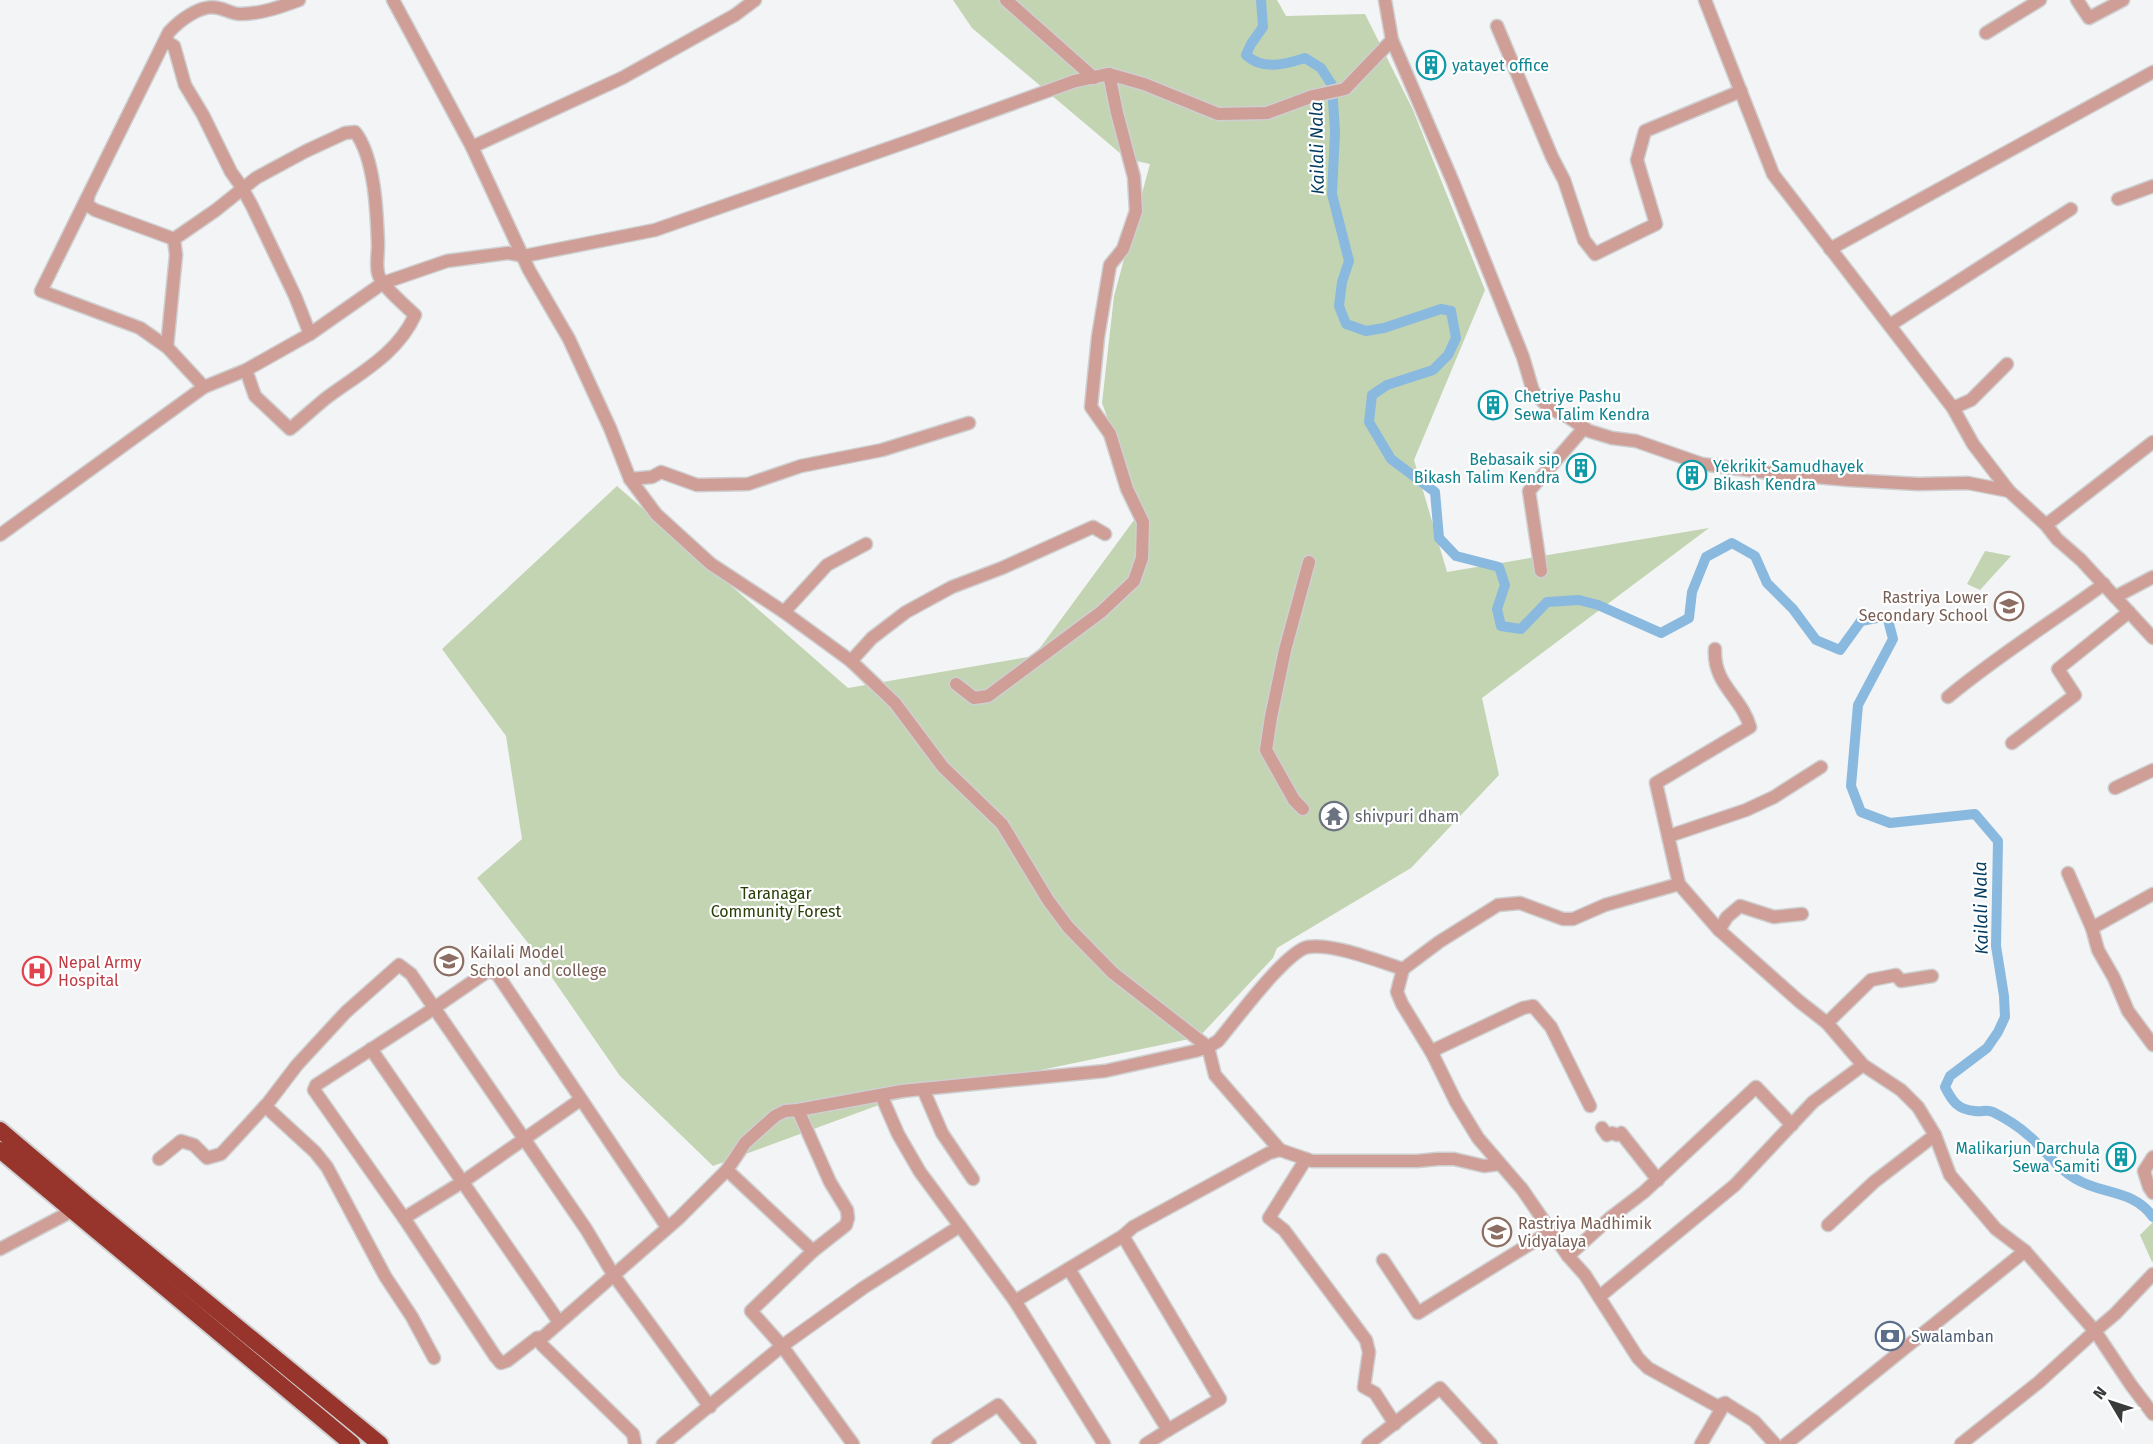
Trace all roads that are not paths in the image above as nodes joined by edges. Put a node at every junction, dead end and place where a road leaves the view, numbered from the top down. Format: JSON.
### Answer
{"nodes":[{"id":1,"x":299,"y":0,"type":"edge"},
{"id":2,"x":393,"y":0,"type":"edge"},
{"id":3,"x":755,"y":0,"type":"edge"},
{"id":4,"x":1006,"y":0,"type":"edge"},
{"id":5,"x":1385,"y":0,"type":"edge"},
{"id":6,"x":1705,"y":0,"type":"edge"},
{"id":7,"x":2040,"y":0,"type":"edge"},
{"id":8,"x":2077,"y":0,"type":"edge"},
{"id":9,"x":2123,"y":0,"type":"edge"},
{"id":10,"x":1497,"y":26,"type":"dead end"},
{"id":11,"x":1986,"y":33,"type":"dead end"},
{"id":12,"x":1392,"y":40,"type":"junction"},
{"id":13,"x":165,"y":41,"type":"junction"},
{"id":14,"x":2153,"y":72,"type":"edge"},
{"id":15,"x":1109,"y":74,"type":"junction"},
{"id":16,"x":1094,"y":78,"type":"junction"},
{"id":17,"x":1741,"y":91,"type":"junction"},
{"id":18,"x":472,"y":147,"type":"junction"},
{"id":19,"x":2153,"y":186,"type":"edge"},
{"id":20,"x":243,"y":190,"type":"junction"},
{"id":21,"x":88,"y":199,"type":"junction"},
{"id":22,"x":2118,"y":199,"type":"dead end"},
{"id":23,"x":2071,"y":209,"type":"dead end"},
{"id":24,"x":174,"y":239,"type":"junction"},
{"id":25,"x":1830,"y":249,"type":"junction"},
{"id":26,"x":524,"y":256,"type":"junction"},
{"id":27,"x":383,"y":282,"type":"junction"},
{"id":28,"x":1890,"y":325,"type":"junction"},
{"id":29,"x":310,"y":334,"type":"junction"},
{"id":30,"x":167,"y":347,"type":"junction"},
{"id":31,"x":2007,"y":364,"type":"dead end"},
{"id":32,"x":246,"y":370,"type":"junction"},
{"id":33,"x":204,"y":387,"type":"junction"},
{"id":34,"x":1953,"y":408,"type":"junction"},
{"id":35,"x":969,"y":423,"type":"dead end"},
{"id":36,"x":1584,"y":428,"type":"junction"},
{"id":37,"x":2153,"y":442,"type":"edge"},
{"id":38,"x":630,"y":479,"type":"junction"},
{"id":39,"x":2009,"y":491,"type":"junction"},
{"id":40,"x":2046,"y":525,"type":"junction"},
{"id":41,"x":1105,"y":534,"type":"dead end"},
{"id":42,"x":0,"y":535,"type":"edge"},
{"id":43,"x":866,"y":544,"type":"dead end"},
{"id":44,"x":1310,"y":562,"type":"dead end"},
{"id":45,"x":1541,"y":570,"type":"dead end"},
{"id":46,"x":2153,"y":577,"type":"edge"},
{"id":47,"x":2104,"y":584,"type":"junction"},
{"id":48,"x":2115,"y":597,"type":"junction"},
{"id":49,"x":784,"y":612,"type":"junction"},
{"id":50,"x":2129,"y":612,"type":"junction"},
{"id":51,"x":2153,"y":638,"type":"edge"},
{"id":52,"x":1715,"y":648,"type":"dead end"},
{"id":53,"x":850,"y":661,"type":"junction"},
{"id":54,"x":956,"y":684,"type":"dead end"},
{"id":55,"x":1948,"y":697,"type":"dead end"},
{"id":56,"x":2012,"y":742,"type":"dead end"},
{"id":57,"x":1821,"y":767,"type":"dead end"},
{"id":58,"x":2153,"y":770,"type":"edge"},
{"id":59,"x":2115,"y":788,"type":"dead end"},
{"id":60,"x":1303,"y":808,"type":"dead end"},
{"id":61,"x":1669,"y":836,"type":"junction"},
{"id":62,"x":2068,"y":873,"type":"dead end"},
{"id":63,"x":1679,"y":884,"type":"junction"},
{"id":64,"x":2153,"y":894,"type":"edge"},
{"id":65,"x":1802,"y":914,"type":"dead end"},
{"id":66,"x":2092,"y":928,"type":"junction"},
{"id":67,"x":1719,"y":930,"type":"junction"},
{"id":68,"x":1403,"y":969,"type":"junction"},
{"id":69,"x":1932,"y":976,"type":"dead end"},
{"id":70,"x":434,"y":1008,"type":"junction"},
{"id":71,"x":1827,"y":1023,"type":"junction"},
{"id":72,"x":2153,"y":1045,"type":"edge"},
{"id":73,"x":1208,"y":1047,"type":"junction"},
{"id":74,"x":371,"y":1049,"type":"junction"},
{"id":75,"x":1432,"y":1053,"type":"junction"},
{"id":76,"x":1863,"y":1065,"type":"junction"},
{"id":77,"x":923,"y":1089,"type":"junction"},
{"id":78,"x":881,"y":1095,"type":"junction"},
{"id":79,"x":580,"y":1100,"type":"junction"},
{"id":80,"x":265,"y":1106,"type":"junction"},
{"id":81,"x":1590,"y":1106,"type":"dead end"},
{"id":82,"x":798,"y":1110,"type":"junction"},
{"id":83,"x":1792,"y":1125,"type":"junction"},
{"id":84,"x":1602,"y":1128,"type":"dead end"},
{"id":85,"x":0,"y":1130,"type":"edge"},
{"id":86,"x":1935,"y":1135,"type":"junction"},
{"id":87,"x":524,"y":1140,"type":"junction"},
{"id":88,"x":0,"y":1150,"type":"edge"},
{"id":89,"x":1280,"y":1150,"type":"junction"},
{"id":90,"x":2153,"y":1157,"type":"edge"},
{"id":91,"x":159,"y":1159,"type":"dead end"},
{"id":92,"x":1306,"y":1159,"type":"junction"},
{"id":93,"x":1500,"y":1164,"type":"junction"},
{"id":94,"x":726,"y":1170,"type":"junction"},
{"id":95,"x":973,"y":1179,"type":"dead end"},
{"id":96,"x":1658,"y":1180,"type":"junction"},
{"id":97,"x":464,"y":1181,"type":"junction"},
{"id":98,"x":2153,"y":1192,"type":"edge"},
{"id":99,"x":72,"y":1211,"type":"junction"},
{"id":100,"x":404,"y":1218,"type":"junction"},
{"id":101,"x":1828,"y":1225,"type":"dead end"},
{"id":102,"x":960,"y":1226,"type":"junction"},
{"id":103,"x":668,"y":1227,"type":"junction"},
{"id":104,"x":1551,"y":1231,"type":"junction"},
{"id":105,"x":1123,"y":1236,"type":"junction"},
{"id":106,"x":0,"y":1249,"type":"edge"},
{"id":107,"x":813,"y":1251,"type":"junction"},
{"id":108,"x":2025,"y":1251,"type":"junction"},
{"id":109,"x":1569,"y":1256,"type":"junction"},
{"id":110,"x":1383,"y":1260,"type":"dead end"},
{"id":111,"x":1069,"y":1269,"type":"junction"},
{"id":112,"x":613,"y":1274,"type":"junction"},
{"id":113,"x":2153,"y":1274,"type":"edge"},
{"id":114,"x":1599,"y":1297,"type":"junction"},
{"id":115,"x":1015,"y":1301,"type":"junction"},
{"id":116,"x":559,"y":1322,"type":"junction"},
{"id":117,"x":2095,"y":1331,"type":"junction"},
{"id":118,"x":537,"y":1338,"type":"junction"},
{"id":119,"x":782,"y":1346,"type":"junction"},
{"id":120,"x":434,"y":1358,"type":"dead end"},
{"id":121,"x":1725,"y":1403,"type":"junction"},
{"id":122,"x":710,"y":1407,"type":"junction"},
{"id":123,"x":2153,"y":1414,"type":"edge"},
{"id":124,"x":1395,"y":1424,"type":"junction"},
{"id":125,"x":1168,"y":1430,"type":"junction"},
{"id":126,"x":352,"y":1444,"type":"edge"},
{"id":127,"x":380,"y":1444,"type":"edge"},
{"id":128,"x":635,"y":1444,"type":"edge"},
{"id":129,"x":663,"y":1444,"type":"edge"},
{"id":130,"x":854,"y":1444,"type":"edge"},
{"id":131,"x":938,"y":1444,"type":"edge"},
{"id":132,"x":1030,"y":1444,"type":"edge"},
{"id":133,"x":1104,"y":1444,"type":"edge"},
{"id":134,"x":1146,"y":1444,"type":"edge"},
{"id":135,"x":1368,"y":1444,"type":"edge"},
{"id":136,"x":1491,"y":1444,"type":"edge"},
{"id":137,"x":1701,"y":1444,"type":"edge"},
{"id":138,"x":1775,"y":1444,"type":"edge"},
{"id":139,"x":1786,"y":1444,"type":"edge"},
{"id":140,"x":1961,"y":1444,"type":"edge"}],
"edges":[{"from":1,"to":13,"type":"street"},
{"from":2,"to":18,"type":"street"},
{"from":3,"to":18,"type":"street"},
{"from":4,"to":16,"type":"street"},
{"from":5,"to":12,"type":"street"},
{"from":6,"to":17,"type":"street"},
{"from":7,"to":11,"type":"street"},
{"from":8,"to":9,"type":"street"},
{"from":10,"to":17,"type":"street"},
{"from":12,"to":15,"type":"street"},
{"from":12,"to":36,"type":"street"},
{"from":13,"to":20,"type":"street"},
{"from":13,"to":21,"type":"street"},
{"from":14,"to":25,"type":"street"},
{"from":15,"to":16,"type":"street"},
{"from":15,"to":54,"type":"street"},
{"from":16,"to":26,"type":"street"},
{"from":17,"to":25,"type":"street"},
{"from":18,"to":26,"type":"street"},
{"from":19,"to":22,"type":"street"},
{"from":20,"to":24,"type":"street"},
{"from":20,"to":27,"type":"street"},
{"from":20,"to":29,"type":"street"},
{"from":21,"to":24,"type":"street"},
{"from":21,"to":30,"type":"street"},
{"from":23,"to":28,"type":"street"},
{"from":24,"to":30,"type":"street"},
{"from":25,"to":28,"type":"street"},
{"from":26,"to":27,"type":"street"},
{"from":26,"to":38,"type":"street"},
{"from":27,"to":29,"type":"street"},
{"from":27,"to":32,"type":"street"},
{"from":28,"to":34,"type":"street"},
{"from":29,"to":32,"type":"street"},
{"from":30,"to":33,"type":"street"},
{"from":31,"to":34,"type":"street"},
{"from":32,"to":33,"type":"street"},
{"from":33,"to":42,"type":"street"},
{"from":34,"to":39,"type":"street"},
{"from":35,"to":38,"type":"street"},
{"from":36,"to":39,"type":"street"},
{"from":36,"to":45,"type":"street"},
{"from":37,"to":40,"type":"street"},
{"from":38,"to":49,"type":"street"},
{"from":39,"to":40,"type":"street"},
{"from":40,"to":47,"type":"street"},
{"from":41,"to":53,"type":"street"},
{"from":43,"to":49,"type":"street"},
{"from":44,"to":60,"type":"street"},
{"from":46,"to":48,"type":"street"},
{"from":47,"to":48,"type":"street"},
{"from":47,"to":55,"type":"street"},
{"from":48,"to":50,"type":"street"},
{"from":49,"to":53,"type":"street"},
{"from":50,"to":51,"type":"street"},
{"from":50,"to":56,"type":"street"},
{"from":52,"to":61,"type":"street"},
{"from":53,"to":73,"type":"street"},
{"from":57,"to":61,"type":"street"},
{"from":58,"to":59,"type":"street"},
{"from":61,"to":63,"type":"street"},
{"from":62,"to":66,"type":"street"},
{"from":63,"to":67,"type":"street"},
{"from":63,"to":68,"type":"street"},
{"from":64,"to":66,"type":"street"},
{"from":65,"to":67,"type":"street"},
{"from":66,"to":72,"type":"street"},
{"from":67,"to":71,"type":"street"},
{"from":68,"to":73,"type":"street"},
{"from":68,"to":75,"type":"street"},
{"from":69,"to":71,"type":"street"},
{"from":70,"to":74,"type":"street"},
{"from":70,"to":79,"type":"street"},
{"from":70,"to":80,"type":"street"},
{"from":70,"to":87,"type":"street"},
{"from":71,"to":76,"type":"street"},
{"from":73,"to":77,"type":"street"},
{"from":73,"to":89,"type":"street"},
{"from":74,"to":97,"type":"street"},
{"from":74,"to":100,"type":"street"},
{"from":75,"to":81,"type":"street"},
{"from":75,"to":93,"type":"street"},
{"from":76,"to":83,"type":"street"},
{"from":76,"to":86,"type":"street"},
{"from":77,"to":78,"type":"street"},
{"from":77,"to":95,"type":"street"},
{"from":78,"to":82,"type":"street"},
{"from":78,"to":102,"type":"street"},
{"from":79,"to":87,"type":"street"},
{"from":79,"to":103,"type":"street"},
{"from":80,"to":91,"type":"street"},
{"from":80,"to":120,"type":"street"},
{"from":82,"to":94,"type":"street"},
{"from":82,"to":107,"type":"street"},
{"from":83,"to":96,"type":"street"},
{"from":83,"to":114,"type":"street"},
{"from":84,"to":96,"type":"street"},
{"from":85,"to":127,"type":"highway"},
{"from":86,"to":101,"type":"street"},
{"from":86,"to":108,"type":"street"},
{"from":87,"to":97,"type":"street"},
{"from":87,"to":112,"type":"street"},
{"from":88,"to":99,"type":"highway"},
{"from":89,"to":92,"type":"street"},
{"from":89,"to":105,"type":"street"},
{"from":90,"to":98,"type":"street"},
{"from":92,"to":93,"type":"street"},
{"from":92,"to":124,"type":"street"},
{"from":93,"to":104,"type":"street"},
{"from":94,"to":103,"type":"street"},
{"from":94,"to":107,"type":"street"},
{"from":96,"to":109,"type":"street"},
{"from":97,"to":100,"type":"street"},
{"from":97,"to":116,"type":"street"},
{"from":99,"to":106,"type":"street"},
{"from":99,"to":126,"type":"highway"},
{"from":100,"to":118,"type":"street"},
{"from":102,"to":115,"type":"street"},
{"from":102,"to":119,"type":"street"},
{"from":103,"to":112,"type":"street"},
{"from":104,"to":109,"type":"street"},
{"from":104,"to":110,"type":"street"},
{"from":105,"to":111,"type":"street"},
{"from":105,"to":125,"type":"street"},
{"from":107,"to":119,"type":"street"},
{"from":108,"to":117,"type":"street"},
{"from":108,"to":139,"type":"street"},
{"from":109,"to":114,"type":"street"},
{"from":111,"to":115,"type":"street"},
{"from":111,"to":125,"type":"street"},
{"from":112,"to":116,"type":"street"},
{"from":112,"to":122,"type":"street"},
{"from":113,"to":117,"type":"street"},
{"from":114,"to":121,"type":"street"},
{"from":115,"to":133,"type":"street"},
{"from":116,"to":118,"type":"street"},
{"from":117,"to":123,"type":"street"},
{"from":117,"to":140,"type":"street"},
{"from":118,"to":128,"type":"street"},
{"from":119,"to":122,"type":"street"},
{"from":119,"to":130,"type":"street"},
{"from":121,"to":137,"type":"street"},
{"from":121,"to":138,"type":"street"},
{"from":122,"to":129,"type":"street"},
{"from":124,"to":135,"type":"street"},
{"from":124,"to":136,"type":"street"},
{"from":125,"to":134,"type":"street"},
{"from":131,"to":132,"type":"street"}]}
